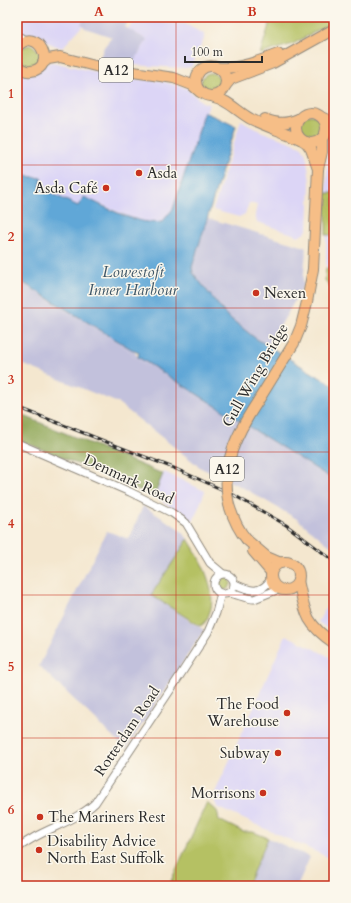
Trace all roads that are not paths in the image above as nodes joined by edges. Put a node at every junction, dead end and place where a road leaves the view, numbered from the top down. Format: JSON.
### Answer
{"nodes":[{"id":1,"x":334,"y":29,"type":"edge"},
{"id":2,"x":17,"y":36,"type":"edge"},
{"id":3,"x":29,"y":41,"type":"junction"},
{"id":4,"x":40,"y":45,"type":"junction"},
{"id":5,"x":17,"y":47,"type":"edge"},
{"id":6,"x":292,"y":52,"type":"junction"},
{"id":7,"x":60,"y":57,"type":"junction"},
{"id":8,"x":43,"y":63,"type":"junction"},
{"id":9,"x":17,"y":66,"type":"edge"},
{"id":10,"x":218,"y":68,"type":"junction"},
{"id":11,"x":199,"y":71,"type":"junction"},
{"id":12,"x":174,"y":78,"type":"junction"},
{"id":13,"x":226,"y":86,"type":"junction"},
{"id":14,"x":200,"y":92,"type":"junction"},
{"id":15,"x":214,"y":96,"type":"junction"},
{"id":16,"x":322,"y":117,"type":"junction"},
{"id":17,"x":298,"y":119,"type":"junction"},
{"id":18,"x":334,"y":122,"type":"edge"},
{"id":19,"x":327,"y":134,"type":"edge"},
{"id":20,"x":303,"y":141,"type":"junction"},
{"id":21,"x":318,"y":169,"type":"junction"},
{"id":22,"x":17,"y":443,"type":"edge"},
{"id":23,"x":247,"y":540,"type":"junction"},
{"id":24,"x":210,"y":563,"type":"junction"},
{"id":25,"x":281,"y":563,"type":"junction"},
{"id":26,"x":222,"y":573,"type":"junction"},
{"id":27,"x":271,"y":575,"type":"junction"},
{"id":28,"x":298,"y":580,"type":"junction"},
{"id":29,"x":214,"y":583,"type":"junction"},
{"id":30,"x":235,"y":584,"type":"junction"},
{"id":31,"x":283,"y":590,"type":"junction"},
{"id":32,"x":224,"y":593,"type":"junction"},
{"id":33,"x":303,"y":605,"type":"junction"},
{"id":34,"x":334,"y":643,"type":"edge"},
{"id":35,"x":17,"y":849,"type":"edge"}],
"edges":[{"from":1,"to":6,"type":"highway","number":"A12"},
{"from":2,"to":3,"type":"street"},
{"from":3,"to":4,"type":"highway","number":"A12"},
{"from":3,"to":5,"type":"highway"},
{"from":4,"to":7,"type":"highway","number":"A12"},
{"from":4,"to":8,"type":"highway"},
{"from":6,"to":10,"type":"highway","number":"A12"},
{"from":6,"to":13,"type":"highway","number":"A12"},
{"from":7,"to":8,"type":"highway"},
{"from":7,"to":12,"type":"highway","number":"A12"},
{"from":8,"to":9,"type":"highway"},
{"from":10,"to":11,"type":"highway","number":"A12"},
{"from":10,"to":13,"type":"highway"},
{"from":11,"to":12,"type":"highway","number":"A12"},
{"from":11,"to":14,"type":"highway"},
{"from":12,"to":14,"type":"highway","number":"A12"},
{"from":13,"to":15,"type":"highway","number":"A12"},
{"from":13,"to":17,"type":"highway"},
{"from":14,"to":15,"type":"highway","number":"A12"},
{"from":15,"to":20,"type":"highway","number":"A12"},
{"from":16,"to":17,"type":"highway"},
{"from":16,"to":18,"type":"main road"},
{"from":16,"to":19,"type":"highway"},
{"from":17,"to":20,"type":"highway"},
{"from":19,"to":20,"type":"highway"},
{"from":19,"to":21,"type":"highway","number":"A12"},
{"from":20,"to":21,"type":"highway","number":"A12"},
{"from":21,"to":23,"type":"highway","name":"Gull Wing Bridge","number":"A12","bridge":true},
{"from":22,"to":24,"type":"street","name":"Denmark Road"},
{"from":23,"to":25,"type":"highway","number":"A12"},
{"from":23,"to":27,"type":"highway","number":"A12"},
{"from":24,"to":26,"type":"street","name":"Denmark Road"},
{"from":24,"to":29,"type":"street","name":"Denmark Road"},
{"from":25,"to":27,"type":"highway"},
{"from":25,"to":28,"type":"highway"},
{"from":26,"to":29,"type":"street"},
{"from":26,"to":30,"type":"street"},
{"from":27,"to":30,"type":"street"},
{"from":27,"to":31,"type":"highway"},
{"from":28,"to":31,"type":"highway"},
{"from":28,"to":33,"type":"highway"},
{"from":29,"to":32,"type":"street"},
{"from":30,"to":32,"type":"street"},
{"from":31,"to":32,"type":"street"},
{"from":31,"to":33,"type":"highway"},
{"from":32,"to":35,"type":"street","name":"Rotterdam Road"},
{"from":33,"to":34,"type":"highway"}]}
